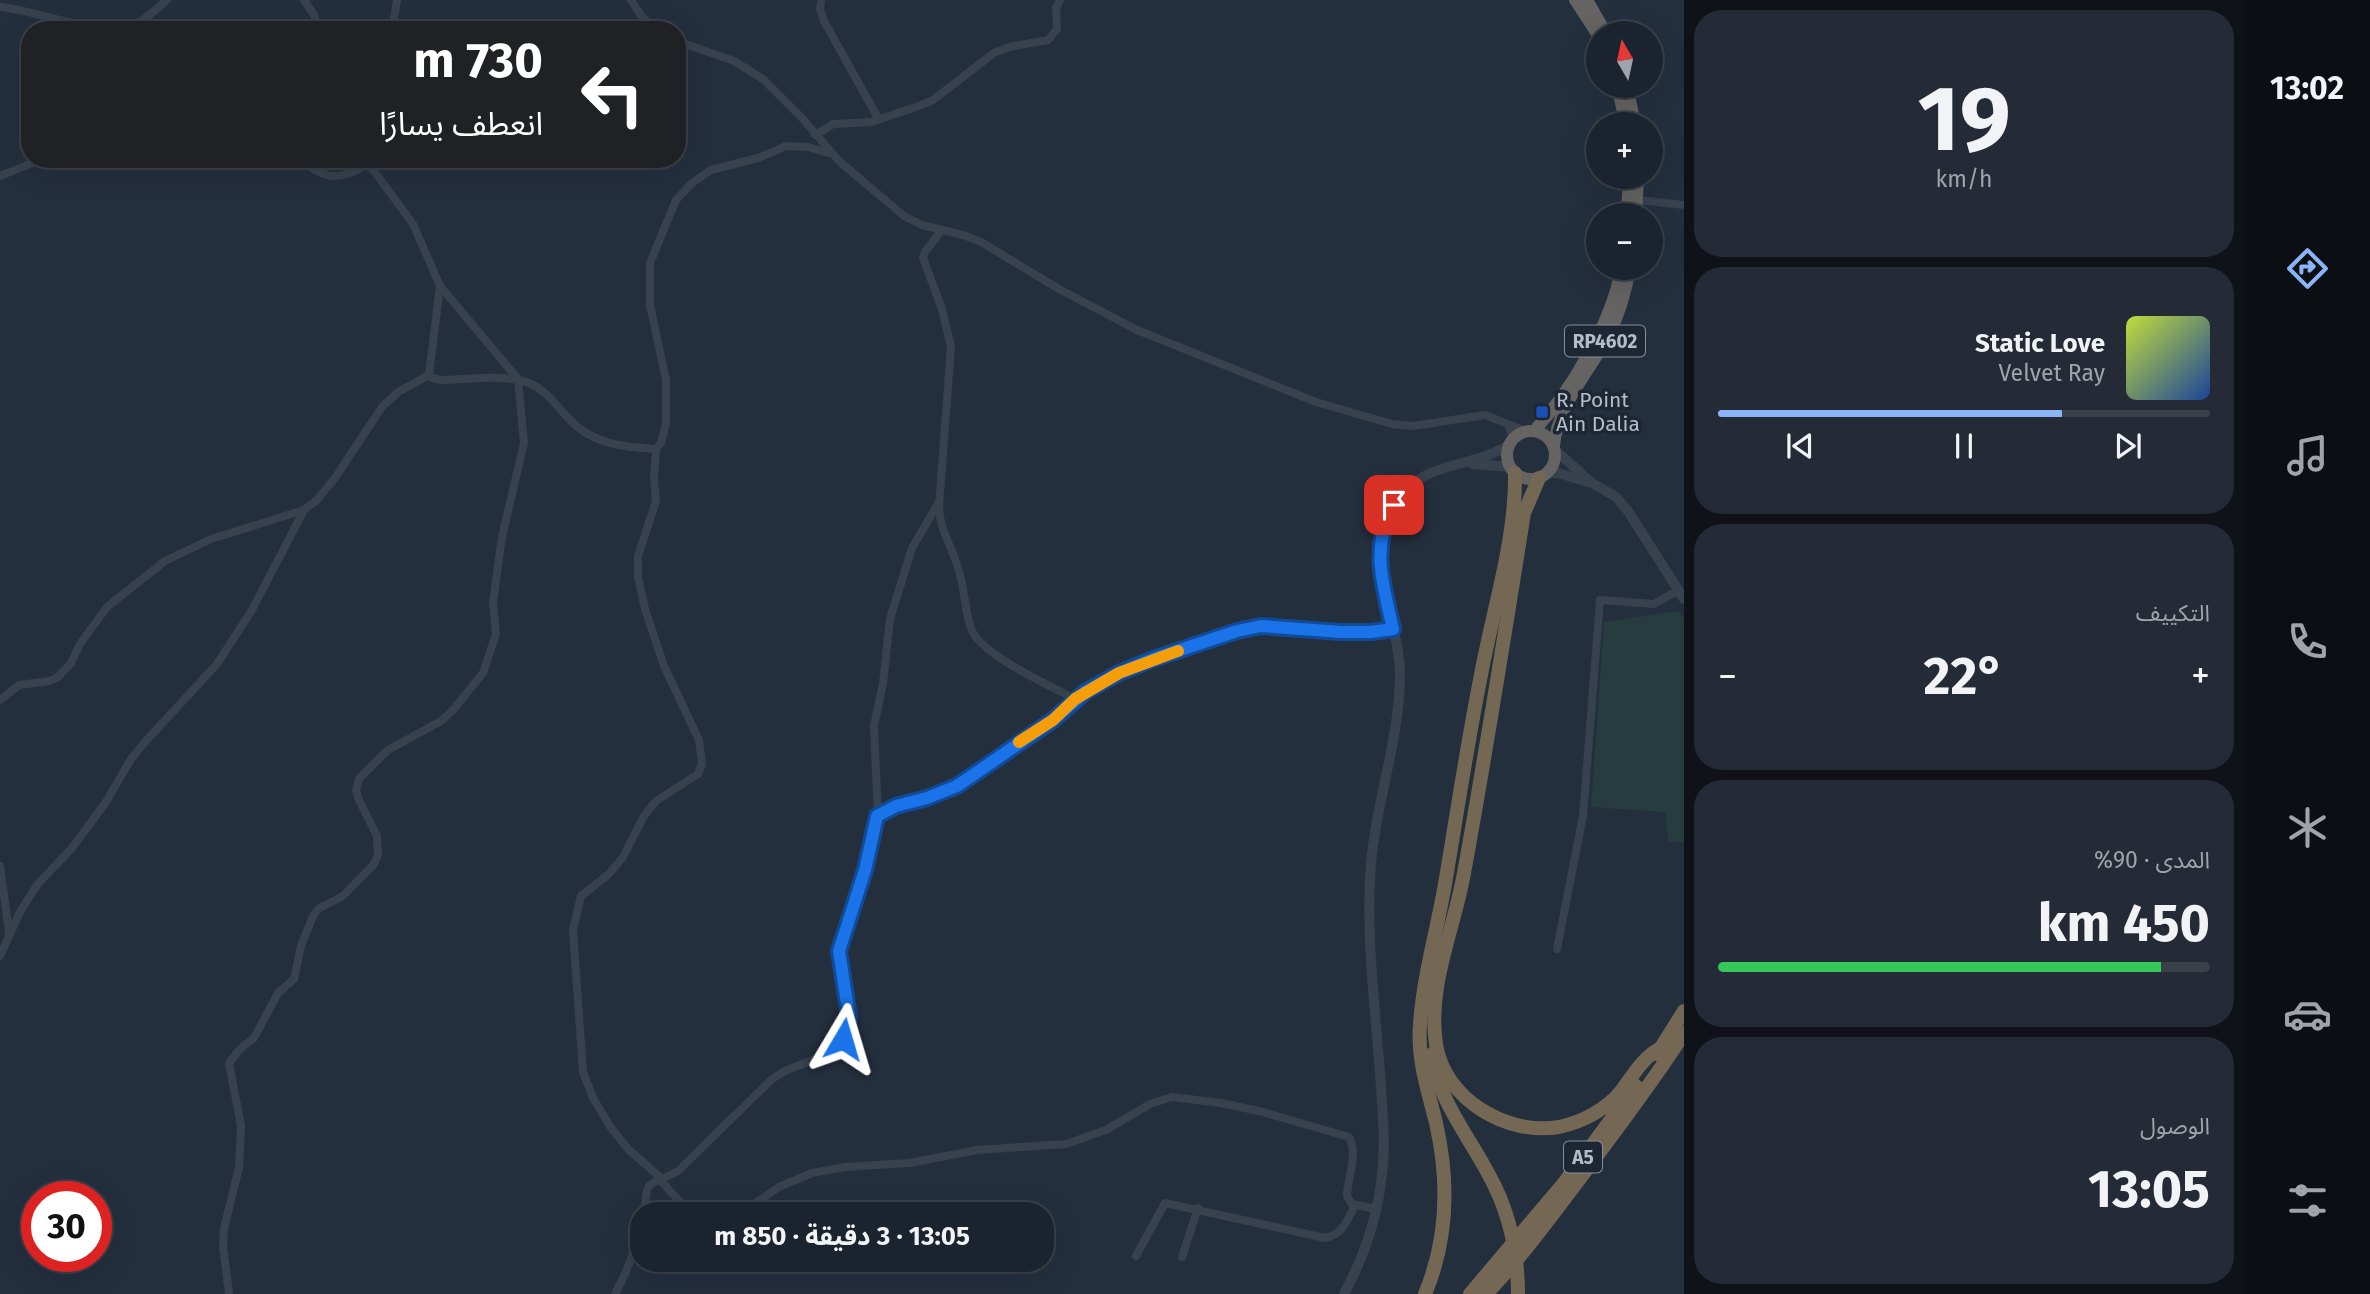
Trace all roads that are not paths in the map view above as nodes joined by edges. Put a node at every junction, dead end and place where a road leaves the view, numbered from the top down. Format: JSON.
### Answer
{"nodes":[{"id":1,"x":167,"y":0,"type":"edge"},
{"id":2,"x":303,"y":0,"type":"edge"},
{"id":3,"x":397,"y":0,"type":"edge"},
{"id":4,"x":631,"y":0,"type":"edge"},
{"id":5,"x":821,"y":0,"type":"edge"},
{"id":6,"x":1060,"y":0,"type":"edge"},
{"id":7,"x":1575,"y":0,"type":"edge"},
{"id":8,"x":1587,"y":0,"type":"edge"},
{"id":9,"x":0,"y":7,"type":"edge"},
{"id":10,"x":77,"y":21,"type":"edge"},
{"id":11,"x":140,"y":21,"type":"edge"},
{"id":12,"x":316,"y":21,"type":"edge"},
{"id":13,"x":394,"y":21,"type":"edge"},
{"id":14,"x":646,"y":21,"type":"edge"},
{"id":15,"x":1589,"y":21,"type":"edge"},
{"id":16,"x":1599,"y":21,"type":"edge"},
{"id":17,"x":686,"y":44,"type":"edge"},
{"id":18,"x":878,"y":118,"type":"junction"},
{"id":19,"x":815,"y":135,"type":"junction"},
{"id":20,"x":839,"y":161,"type":"junction"},
{"id":21,"x":21,"y":168,"type":"edge"},
{"id":22,"x":316,"y":168,"type":"edge"},
{"id":23,"x":356,"y":168,"type":"edge"},
{"id":24,"x":371,"y":168,"type":"edge"},
{"id":25,"x":0,"y":176,"type":"edge"},
{"id":26,"x":1637,"y":189,"type":"edge"},
{"id":27,"x":1637,"y":200,"type":"junction"},
{"id":28,"x":1637,"y":203,"type":"edge"},
{"id":29,"x":1684,"y":205,"type":"edge"},
{"id":30,"x":941,"y":231,"type":"junction"},
{"id":31,"x":1619,"y":280,"type":"edge"},
{"id":32,"x":1628,"y":280,"type":"edge"},
{"id":33,"x":440,"y":286,"type":"junction"},
{"id":34,"x":429,"y":375,"type":"junction"},
{"id":35,"x":518,"y":379,"type":"junction"},
{"id":36,"x":1508,"y":424,"type":"junction"},
{"id":37,"x":1530,"y":431,"type":"junction"},
{"id":38,"x":1511,"y":442,"type":"junction"},
{"id":39,"x":1555,"y":448,"type":"junction"},
{"id":40,"x":656,"y":449,"type":"junction"},
{"id":41,"x":1462,"y":464,"type":"junction"},
{"id":42,"x":1512,"y":470,"type":"junction"},
{"id":43,"x":1543,"y":476,"type":"junction"},
{"id":44,"x":1592,"y":483,"type":"junction"},
{"id":45,"x":940,"y":500,"type":"junction"},
{"id":46,"x":304,"y":510,"type":"junction"},
{"id":47,"x":1681,"y":595,"type":"edge"},
{"id":48,"x":1393,"y":629,"type":"junction"},
{"id":49,"x":1075,"y":699,"type":"junction"},
{"id":50,"x":0,"y":700,"type":"edge"},
{"id":51,"x":877,"y":816,"type":"junction"},
{"id":52,"x":0,"y":866,"type":"edge"},
{"id":53,"x":9,"y":933,"type":"junction"},
{"id":54,"x":1557,"y":949,"type":"dead end"},
{"id":55,"x":0,"y":956,"type":"edge"},
{"id":56,"x":1433,"y":1004,"type":"junction"},
{"id":57,"x":1684,"y":1011,"type":"edge"},
{"id":58,"x":1419,"y":1027,"type":"junction"},
{"id":59,"x":1684,"y":1033,"type":"edge"},
{"id":60,"x":1661,"y":1048,"type":"junction"},
{"id":61,"x":660,"y":1180,"type":"junction"},
{"id":62,"x":1496,"y":1196,"type":"junction"},
{"id":63,"x":646,"y":1202,"type":"edge"},
{"id":64,"x":680,"y":1202,"type":"edge"},
{"id":65,"x":758,"y":1202,"type":"edge"},
{"id":66,"x":1355,"y":1205,"type":"junction"},
{"id":67,"x":1198,"y":1208,"type":"junction"},
{"id":68,"x":1376,"y":1209,"type":"junction"},
{"id":69,"x":1136,"y":1256,"type":"dead end"},
{"id":70,"x":1182,"y":1257,"type":"dead end"},
{"id":71,"x":630,"y":1261,"type":"edge"},
{"id":72,"x":229,"y":1294,"type":"edge"},
{"id":73,"x":615,"y":1294,"type":"edge"},
{"id":74,"x":1344,"y":1294,"type":"edge"},
{"id":75,"x":1425,"y":1294,"type":"edge"},
{"id":76,"x":1470,"y":1294,"type":"edge"},
{"id":77,"x":1486,"y":1294,"type":"edge"},
{"id":78,"x":1513,"y":1294,"type":"edge"},
{"id":79,"x":1518,"y":1294,"type":"edge"}],
"edges":[{"from":1,"to":11,"type":"street"},
{"from":2,"to":12,"type":"street"},
{"from":3,"to":13,"type":"street"},
{"from":4,"to":14,"type":"street"},
{"from":5,"to":18,"type":"street"},
{"from":6,"to":18,"type":"street"},
{"from":7,"to":15,"type":"highway"},
{"from":8,"to":16,"type":"highway"},
{"from":9,"to":10,"type":"street"},
{"from":17,"to":19,"type":"street"},
{"from":18,"to":19,"type":"street"},
{"from":19,"to":20,"type":"street"},
{"from":20,"to":30,"type":"street"},
{"from":20,"to":40,"type":"street"},
{"from":21,"to":25,"type":"street"},
{"from":22,"to":23,"type":"street"},
{"from":24,"to":33,"type":"street"},
{"from":26,"to":27,"type":"highway"},
{"from":27,"to":28,"type":"highway"},
{"from":27,"to":29,"type":"street"},
{"from":30,"to":36,"type":"street"},
{"from":30,"to":45,"type":"street"},
{"from":31,"to":37,"type":"highway","number":"RP4602"},
{"from":32,"to":39,"type":"highway","number":"RP4602"},
{"from":33,"to":34,"type":"street"},
{"from":33,"to":35,"type":"street"},
{"from":34,"to":35,"type":"street"},
{"from":34,"to":46,"type":"street"},
{"from":35,"to":40,"type":"street"},
{"from":35,"to":72,"type":"street"},
{"from":36,"to":37,"type":"street"},
{"from":36,"to":38,"type":"street"},
{"from":37,"to":38,"type":"highway","number":"RP4602"},
{"from":37,"to":39,"type":"highway"},
{"from":38,"to":41,"type":"street","number":"RP4602"},
{"from":38,"to":42,"type":"highway"},
{"from":39,"to":43,"type":"highway","number":"RP4602"},
{"from":39,"to":44,"type":"street"},
{"from":40,"to":61,"type":"street"},
{"from":41,"to":42,"type":"street","number":"RP4602"},
{"from":41,"to":48,"type":"street","number":"RP4602"},
{"from":42,"to":43,"type":"highway","number":"RP4602"},
{"from":42,"to":58,"type":"highway"},
{"from":43,"to":44,"type":"street"},
{"from":43,"to":56,"type":"highway"},
{"from":44,"to":47,"type":"street"},
{"from":45,"to":49,"type":"street"},
{"from":45,"to":51,"type":"street"},
{"from":46,"to":50,"type":"street"},
{"from":46,"to":53,"type":"street"},
{"from":47,"to":54,"type":"street"},
{"from":48,"to":49,"type":"street"},
{"from":48,"to":68,"type":"street","number":"RP4602"},
{"from":49,"to":51,"type":"street"},
{"from":51,"to":61,"type":"street"},
{"from":52,"to":53,"type":"street"},
{"from":53,"to":55,"type":"street"},
{"from":56,"to":60,"type":"highway"},
{"from":56,"to":62,"type":"highway"},
{"from":57,"to":60,"type":"highway","number":"A5"},
{"from":58,"to":62,"type":"highway"},
{"from":58,"to":75,"type":"highway"},
{"from":59,"to":77,"type":"highway","number":"A5"},
{"from":60,"to":76,"type":"highway","number":"A5"},
{"from":61,"to":63,"type":"street"},
{"from":61,"to":64,"type":"street"},
{"from":62,"to":78,"type":"highway"},
{"from":62,"to":79,"type":"highway"},
{"from":65,"to":66,"type":"street"},
{"from":66,"to":67,"type":"street"},
{"from":66,"to":68,"type":"street"},
{"from":67,"to":69,"type":"street"},
{"from":67,"to":70,"type":"street"},
{"from":68,"to":74,"type":"street","number":"RP4602"},
{"from":71,"to":73,"type":"street"}]}
